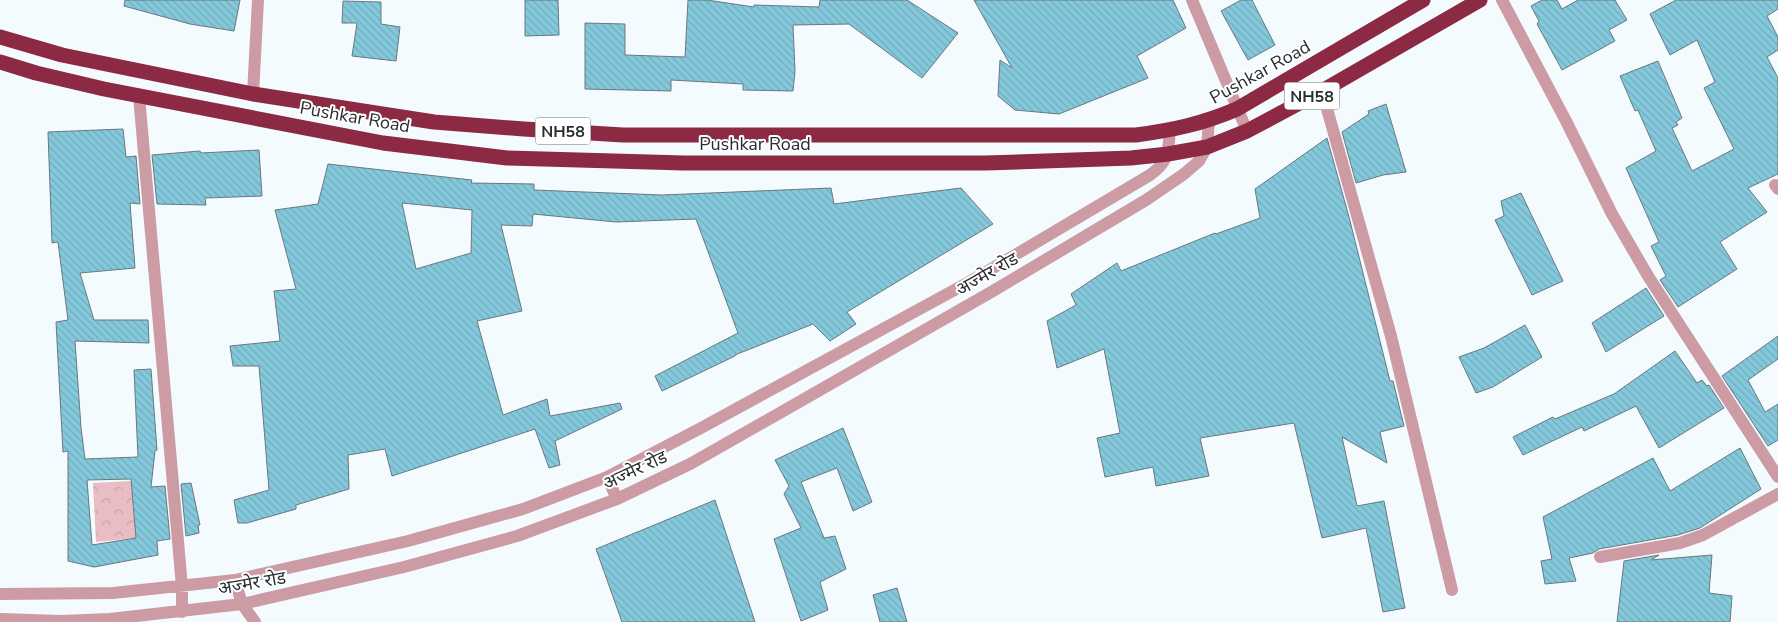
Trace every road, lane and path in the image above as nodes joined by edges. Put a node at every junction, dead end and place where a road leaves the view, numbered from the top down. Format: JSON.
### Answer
{"nodes":[{"id":1,"x":258,"y":0,"type":"edge"},
{"id":2,"x":1192,"y":0,"type":"edge"},
{"id":3,"x":1423,"y":0,"type":"edge"},
{"id":4,"x":1480,"y":0,"type":"edge"},
{"id":5,"x":1502,"y":0,"type":"edge"},
{"id":6,"x":0,"y":36,"type":"edge"},
{"id":7,"x":0,"y":62,"type":"edge"},
{"id":8,"x":1322,"y":91,"type":"junction"},
{"id":9,"x":253,"y":94,"type":"junction"},
{"id":10,"x":138,"y":96,"type":"junction"},
{"id":11,"x":1237,"y":109,"type":"junction"},
{"id":12,"x":1209,"y":121,"type":"junction"},
{"id":13,"x":1170,"y":130,"type":"junction"},
{"id":14,"x":1246,"y":131,"type":"junction"},
{"id":15,"x":1207,"y":147,"type":"junction"},
{"id":16,"x":1168,"y":154,"type":"junction"},
{"id":17,"x":607,"y":477,"type":"junction"},
{"id":18,"x":1778,"y":478,"type":"edge"},
{"id":19,"x":1778,"y":494,"type":"edge"},
{"id":20,"x":616,"y":499,"type":"junction"},
{"id":21,"x":1600,"y":557,"type":"dead end"},
{"id":22,"x":235,"y":580,"type":"junction"},
{"id":23,"x":182,"y":587,"type":"junction"},
{"id":24,"x":1452,"y":590,"type":"dead end"},
{"id":25,"x":0,"y":594,"type":"edge"},
{"id":26,"x":242,"y":604,"type":"junction"},
{"id":27,"x":182,"y":612,"type":"junction"},
{"id":28,"x":0,"y":619,"type":"edge"},
{"id":29,"x":255,"y":622,"type":"edge"}],
"edges":[{"from":1,"to":9,"type":"street"},
{"from":2,"to":11,"type":"street"},
{"from":3,"to":11,"type":"highway","name":"Pushkar Road","number":"NH58"},
{"from":4,"to":8,"type":"highway","name":"Pushkar Road","number":"NH58"},
{"from":5,"to":18,"type":"street"},
{"from":6,"to":9,"type":"highway","name":"Pushkar Road","number":"NH58"},
{"from":7,"to":10,"type":"highway","name":"Pushkar Road","number":"NH58"},
{"from":8,"to":14,"type":"highway","name":"Pushkar Road","number":"NH58"},
{"from":8,"to":24,"type":"street"},
{"from":9,"to":13,"type":"highway","name":"Pushkar Road","number":"NH58"},
{"from":10,"to":16,"type":"highway","name":"Pushkar Road","number":"NH58"},
{"from":10,"to":23,"type":"street"},
{"from":11,"to":12,"type":"highway","name":"Pushkar Road","number":"NH58"},
{"from":11,"to":14,"type":"street"},
{"from":12,"to":13,"type":"highway","name":"Pushkar Road","number":"NH58"},
{"from":12,"to":15,"type":"street"},
{"from":13,"to":16,"type":"street"},
{"from":14,"to":15,"type":"highway","name":"Pushkar Road","number":"NH58"},
{"from":15,"to":16,"type":"highway","name":"Pushkar Road","number":"NH58"},
{"from":15,"to":20,"type":"street","name":"अज्मेर रोड"},
{"from":16,"to":17,"type":"street","name":"अज्मेर रोड"},
{"from":17,"to":20,"type":"street"},
{"from":17,"to":22,"type":"street","name":"अज्मेर रोड"},
{"from":19,"to":21,"type":"street"},
{"from":20,"to":26,"type":"street","name":"अज्मेर रोड"},
{"from":22,"to":23,"type":"street","name":"अज्मेर रोड"},
{"from":22,"to":26,"type":"street"},
{"from":23,"to":25,"type":"street","name":"अज्मेर रोड"},
{"from":23,"to":27,"type":"street"},
{"from":26,"to":27,"type":"street","name":"अज्मेर रोड"},
{"from":26,"to":29,"type":"street"},
{"from":27,"to":28,"type":"street","name":"अज्मेर रोड"}]}
